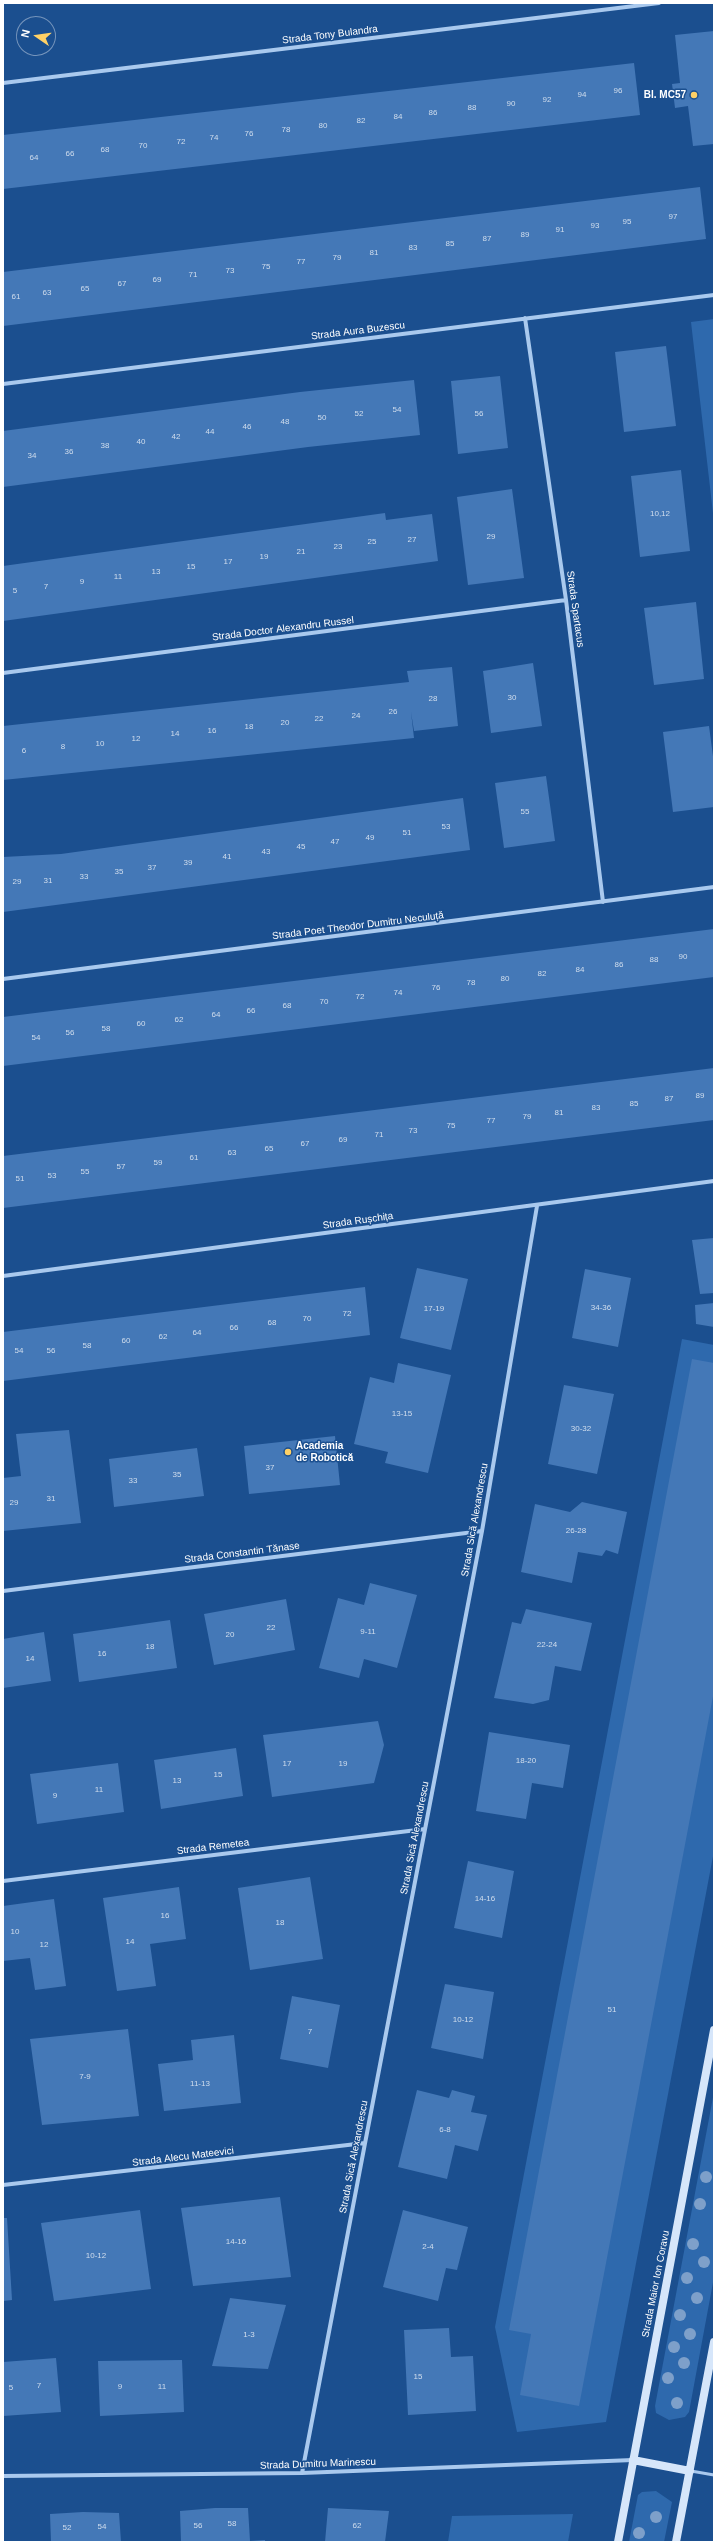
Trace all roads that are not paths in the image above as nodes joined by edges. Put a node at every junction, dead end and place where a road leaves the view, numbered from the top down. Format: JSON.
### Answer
{"nodes":[{"id":1,"x":659,"y":3,"type":"edge"},
{"id":2,"x":3,"y":83,"type":"edge"},
{"id":3,"x":714,"y":294,"type":"edge"},
{"id":4,"x":524,"y":318,"type":"junction"},
{"id":5,"x":3,"y":384,"type":"edge"},
{"id":6,"x":566,"y":600,"type":"junction"},
{"id":7,"x":3,"y":673,"type":"edge"},
{"id":8,"x":714,"y":888,"type":"edge"},
{"id":9,"x":603,"y":902,"type":"junction"},
{"id":10,"x":3,"y":979,"type":"edge"},
{"id":11,"x":714,"y":1181,"type":"edge"},
{"id":12,"x":537,"y":1206,"type":"junction"},
{"id":13,"x":3,"y":1276,"type":"edge"},
{"id":14,"x":482,"y":1531,"type":"junction"},
{"id":15,"x":3,"y":1591,"type":"edge"},
{"id":16,"x":425,"y":1829,"type":"junction"},
{"id":17,"x":3,"y":1881,"type":"edge"},
{"id":18,"x":714,"y":2030,"type":"edge"},
{"id":19,"x":365,"y":2144,"type":"junction"},
{"id":20,"x":3,"y":2185,"type":"edge"},
{"id":21,"x":714,"y":2342,"type":"edge"},
{"id":22,"x":633,"y":2460,"type":"junction"},
{"id":23,"x":690,"y":2471,"type":"junction"},
{"id":24,"x":302,"y":2473,"type":"junction"},
{"id":25,"x":714,"y":2475,"type":"edge"},
{"id":26,"x":3,"y":2476,"type":"edge"},
{"id":27,"x":618,"y":2542,"type":"edge"},
{"id":28,"x":676,"y":2542,"type":"edge"}],
"edges":[{"from":1,"to":2,"type":"street","name":"Strada Tony Bulandra"},
{"from":3,"to":4,"type":"street","name":"Strada Aura Buzescu"},
{"from":4,"to":5,"type":"street","name":"Strada Aura Buzescu"},
{"from":4,"to":6,"type":"street","name":"Strada Spartacus"},
{"from":6,"to":7,"type":"street","name":"Strada Doctor Alexandru Russel"},
{"from":6,"to":9,"type":"street","name":"Strada Spartacus"},
{"from":8,"to":9,"type":"street","name":"Strada Poet Theodor Dumitru Neculuță"},
{"from":9,"to":10,"type":"street","name":"Strada Poet Theodor Dumitru Neculuță"},
{"from":11,"to":12,"type":"street","name":"Strada Rușchița"},
{"from":12,"to":13,"type":"street","name":"Strada Rușchița"},
{"from":12,"to":14,"type":"street","name":"Strada Sică Alexandrescu"},
{"from":14,"to":15,"type":"street","name":"Strada Constantin Tănase"},
{"from":14,"to":16,"type":"street","name":"Strada Sică Alexandrescu"},
{"from":16,"to":17,"type":"street","name":"Strada Remetea"},
{"from":16,"to":19,"type":"street","name":"Strada Sică Alexandrescu"},
{"from":18,"to":22,"type":"street","name":"Strada Maior Ion Coravu"},
{"from":19,"to":20,"type":"street","name":"Strada Alecu Mateevici"},
{"from":19,"to":24,"type":"street","name":"Strada Sică Alexandrescu"},
{"from":21,"to":23,"type":"street"},
{"from":22,"to":23,"type":"street"},
{"from":22,"to":24,"type":"street","name":"Strada Dumitru Marinescu"},
{"from":22,"to":27,"type":"street","name":"Strada Maior Ion Coravu"},
{"from":23,"to":25,"type":"lane"},
{"from":23,"to":28,"type":"street"},
{"from":24,"to":26,"type":"street","name":"Strada Dumitru Marinescu"}]}
